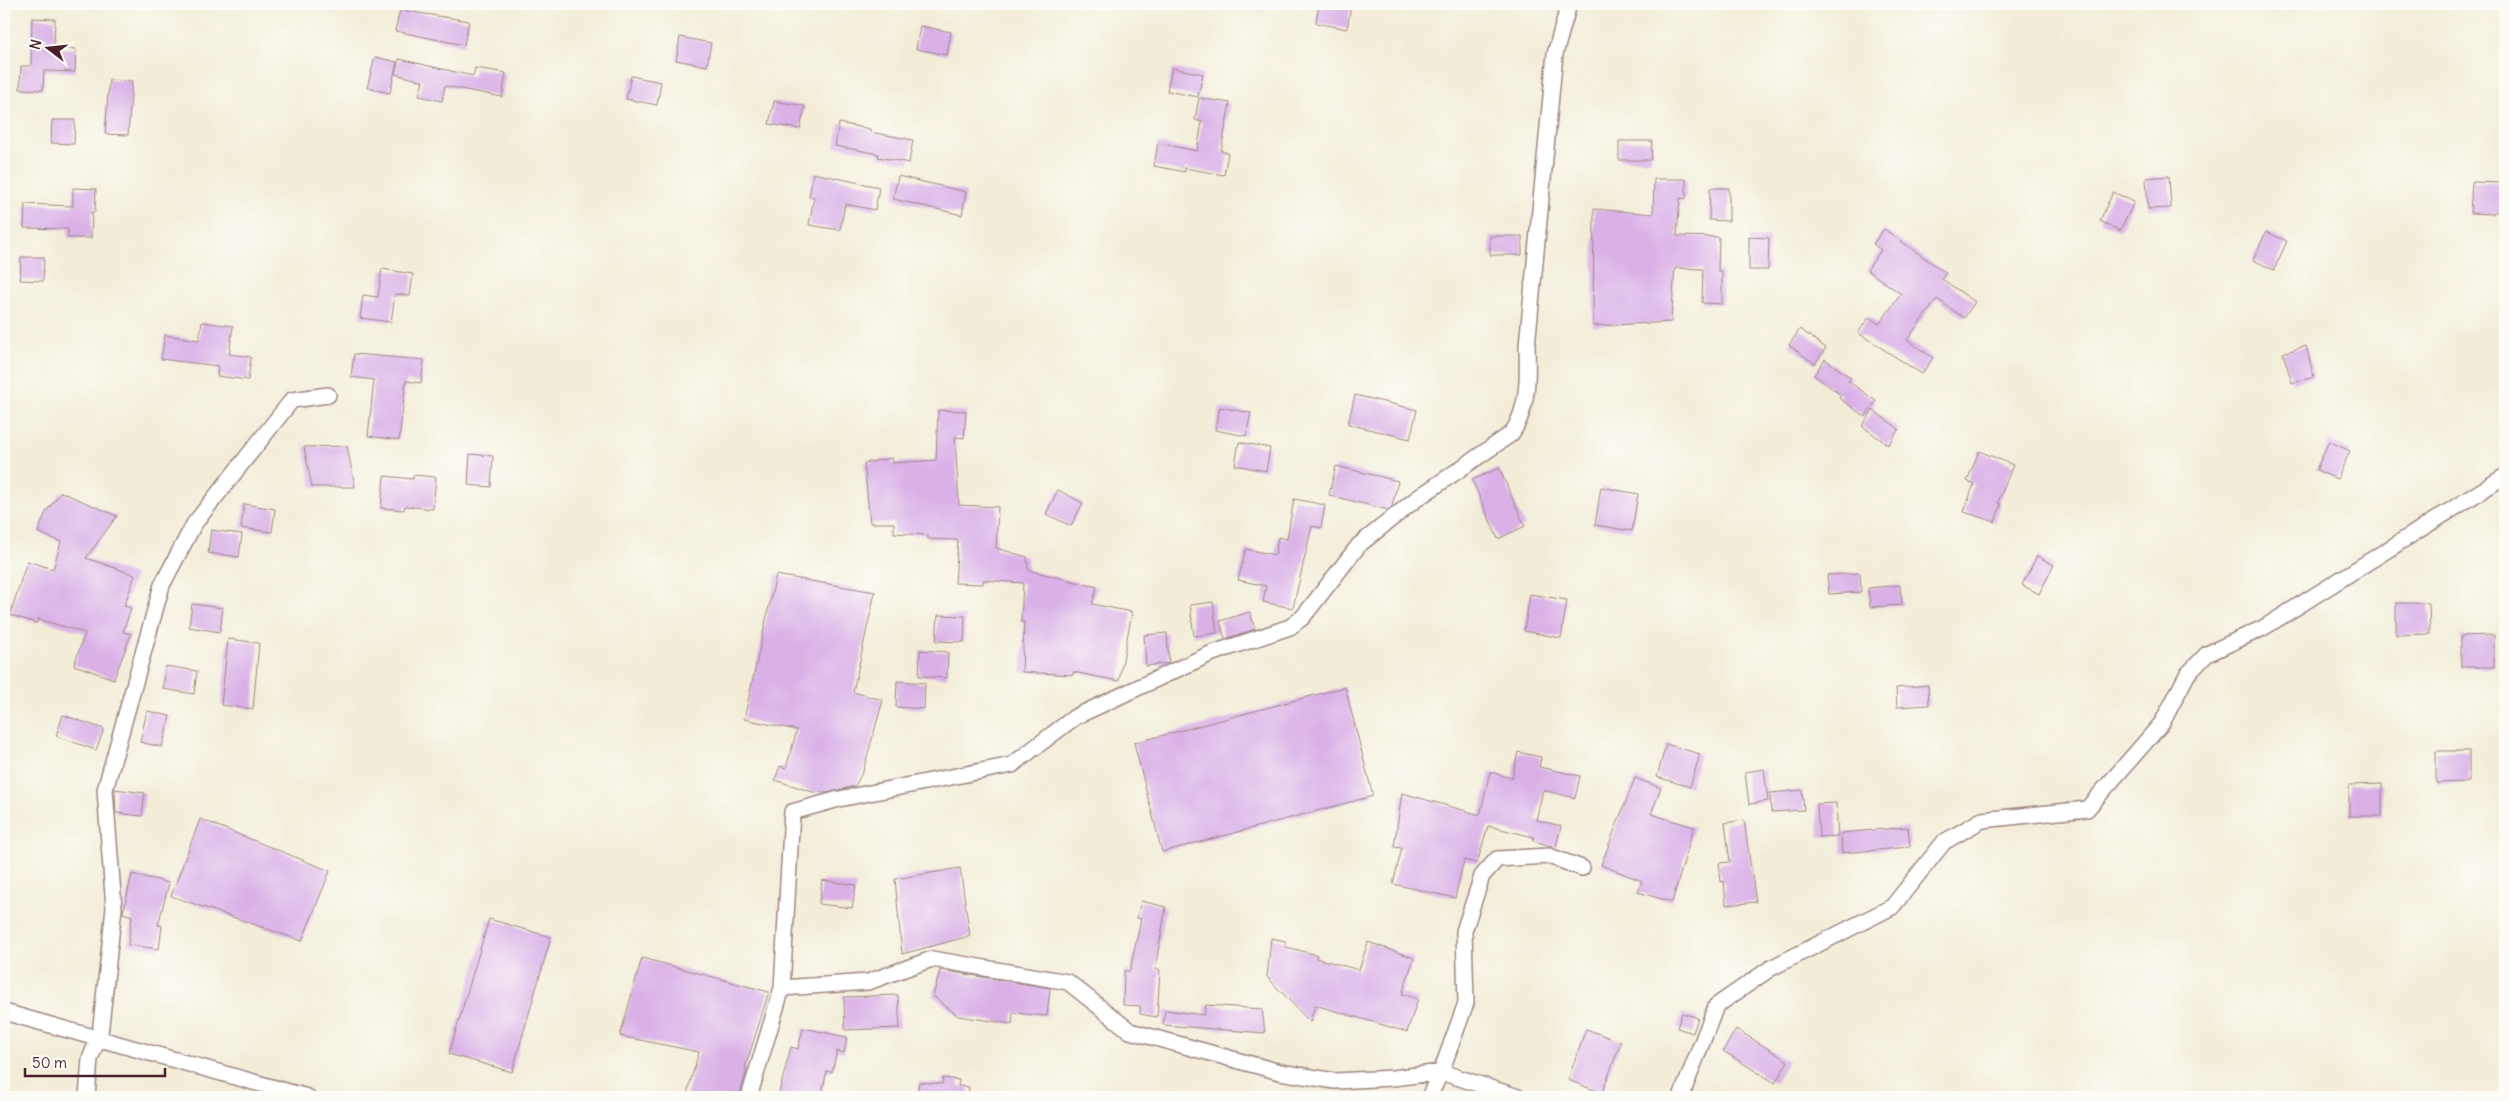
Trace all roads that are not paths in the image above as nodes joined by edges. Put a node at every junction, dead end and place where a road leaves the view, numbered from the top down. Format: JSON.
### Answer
{"nodes":[{"id":1,"x":1569,"y":4,"type":"edge"},
{"id":2,"x":328,"y":394,"type":"dead end"},
{"id":3,"x":2505,"y":476,"type":"edge"},
{"id":4,"x":1582,"y":868,"type":"dead end"},
{"id":5,"x":782,"y":988,"type":"junction"},
{"id":6,"x":4,"y":1012,"type":"edge"},
{"id":7,"x":98,"y":1038,"type":"junction"},
{"id":8,"x":1441,"y":1072,"type":"junction"},
{"id":9,"x":87,"y":1097,"type":"edge"},
{"id":10,"x":307,"y":1097,"type":"edge"},
{"id":11,"x":749,"y":1097,"type":"edge"},
{"id":12,"x":1429,"y":1097,"type":"edge"},
{"id":13,"x":1518,"y":1097,"type":"edge"},
{"id":14,"x":1681,"y":1097,"type":"edge"}],
"edges":[{"from":1,"to":5,"type":"street"},
{"from":2,"to":7,"type":"street"},
{"from":3,"to":14,"type":"street"},
{"from":4,"to":8,"type":"street"},
{"from":5,"to":8,"type":"street"},
{"from":5,"to":11,"type":"street"},
{"from":6,"to":7,"type":"street"},
{"from":7,"to":9,"type":"street"},
{"from":7,"to":10,"type":"street"},
{"from":8,"to":12,"type":"street"},
{"from":8,"to":13,"type":"street"}]}
